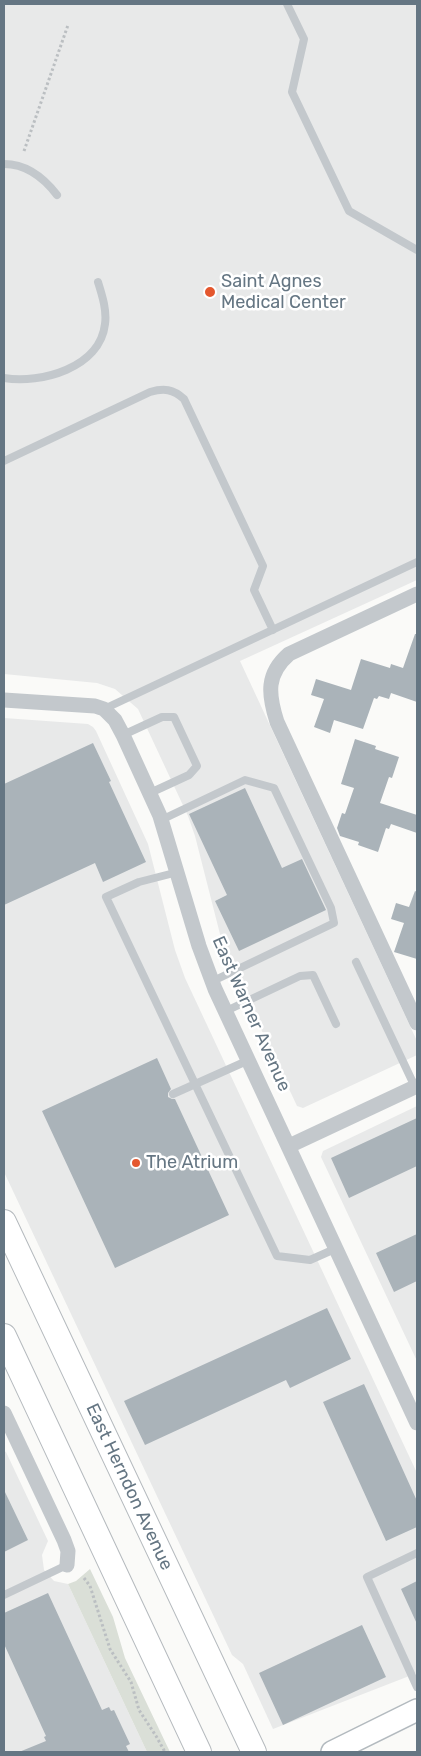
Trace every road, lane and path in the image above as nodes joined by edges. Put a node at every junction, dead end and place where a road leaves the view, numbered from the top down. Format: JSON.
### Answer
{"nodes":[{"id":1,"x":287,"y":4,"type":"edge"},
{"id":2,"x":68,"y":25,"type":"dead end"},
{"id":3,"x":24,"y":151,"type":"dead end"},
{"id":4,"x":4,"y":164,"type":"edge"},
{"id":5,"x":57,"y":195,"type":"dead end"},
{"id":6,"x":417,"y":250,"type":"edge"},
{"id":7,"x":98,"y":282,"type":"dead end"},
{"id":8,"x":4,"y":378,"type":"edge"},
{"id":9,"x":4,"y":461,"type":"edge"},
{"id":10,"x":417,"y":562,"type":"edge"},
{"id":11,"x":417,"y":594,"type":"edge"},
{"id":12,"x":273,"y":630,"type":"junction"},
{"id":13,"x":4,"y":700,"type":"edge"},
{"id":14,"x":104,"y":709,"type":"junction"},
{"id":15,"x":123,"y":735,"type":"junction"},
{"id":16,"x":150,"y":792,"type":"junction"},
{"id":17,"x":161,"y":820,"type":"junction"},
{"id":18,"x":178,"y":872,"type":"junction"},
{"id":19,"x":356,"y":962,"type":"dead end"},
{"id":20,"x":213,"y":981,"type":"junction"},
{"id":21,"x":226,"y":1011,"type":"junction"},
{"id":22,"x":417,"y":1023,"type":"edge"},
{"id":23,"x":336,"y":1024,"type":"dead end"},
{"id":24,"x":249,"y":1060,"type":"junction"},
{"id":25,"x":196,"y":1084,"type":"junction"},
{"id":26,"x":416,"y":1087,"type":"edge"},
{"id":27,"x":173,"y":1094,"type":"dead end"},
{"id":28,"x":289,"y":1146,"type":"junction"},
{"id":29,"x":4,"y":1222,"type":"edge"},
{"id":30,"x":337,"y":1248,"type":"junction"},
{"id":31,"x":4,"y":1336,"type":"edge"},
{"id":32,"x":4,"y":1414,"type":"edge"},
{"id":33,"x":417,"y":1423,"type":"edge"},
{"id":34,"x":417,"y":1553,"type":"edge"},
{"id":35,"x":67,"y":1565,"type":"joint"},
{"id":36,"x":84,"y":1578,"type":"dead end"},
{"id":37,"x":4,"y":1595,"type":"edge"},
{"id":38,"x":417,"y":1687,"type":"edge"},
{"id":39,"x":417,"y":1710,"type":"edge"},
{"id":40,"x":165,"y":1752,"type":"edge"},
{"id":41,"x":199,"y":1752,"type":"edge"},
{"id":42,"x":254,"y":1752,"type":"edge"},
{"id":43,"x":332,"y":1752,"type":"edge"}],
"edges":[{"from":1,"to":6,"type":"lane"},
{"from":2,"to":3,"type":"path"},
{"from":4,"to":5,"type":"lane"},
{"from":7,"to":8,"type":"lane"},
{"from":9,"to":12,"type":"lane"},
{"from":10,"to":12,"type":"lane"},
{"from":11,"to":22,"type":"street"},
{"from":12,"to":14,"type":"lane"},
{"from":13,"to":14,"type":"street"},
{"from":14,"to":15,"type":"street","name":"East Warner Avenue"},
{"from":15,"to":16,"type":"street","name":"East Warner Avenue"},
{"from":15,"to":16,"type":"lane"},
{"from":16,"to":17,"type":"street","name":"East Warner Avenue"},
{"from":17,"to":18,"type":"street","name":"East Warner Avenue"},
{"from":17,"to":20,"type":"lane"},
{"from":18,"to":20,"type":"street","name":"East Warner Avenue"},
{"from":18,"to":25,"type":"lane"},
{"from":19,"to":26,"type":"lane"},
{"from":20,"to":21,"type":"street","name":"East Warner Avenue"},
{"from":21,"to":23,"type":"lane"},
{"from":21,"to":24,"type":"street","name":"East Warner Avenue"},
{"from":24,"to":25,"type":"lane"},
{"from":24,"to":28,"type":"street","name":"East Warner Avenue"},
{"from":25,"to":27,"type":"lane"},
{"from":25,"to":30,"type":"lane"},
{"from":26,"to":28,"type":"street"},
{"from":28,"to":30,"type":"street","name":"East Warner Avenue"},
{"from":29,"to":42,"type":"main road","name":"East Herndon Avenue"},
{"from":30,"to":33,"type":"street","name":"East Warner Avenue"},
{"from":31,"to":41,"type":"main road"},
{"from":32,"to":35,"type":"street"},
{"from":34,"to":38,"type":"lane"},
{"from":35,"to":37,"type":"lane"},
{"from":36,"to":40,"type":"path"},
{"from":39,"to":43,"type":"main road"}]}
